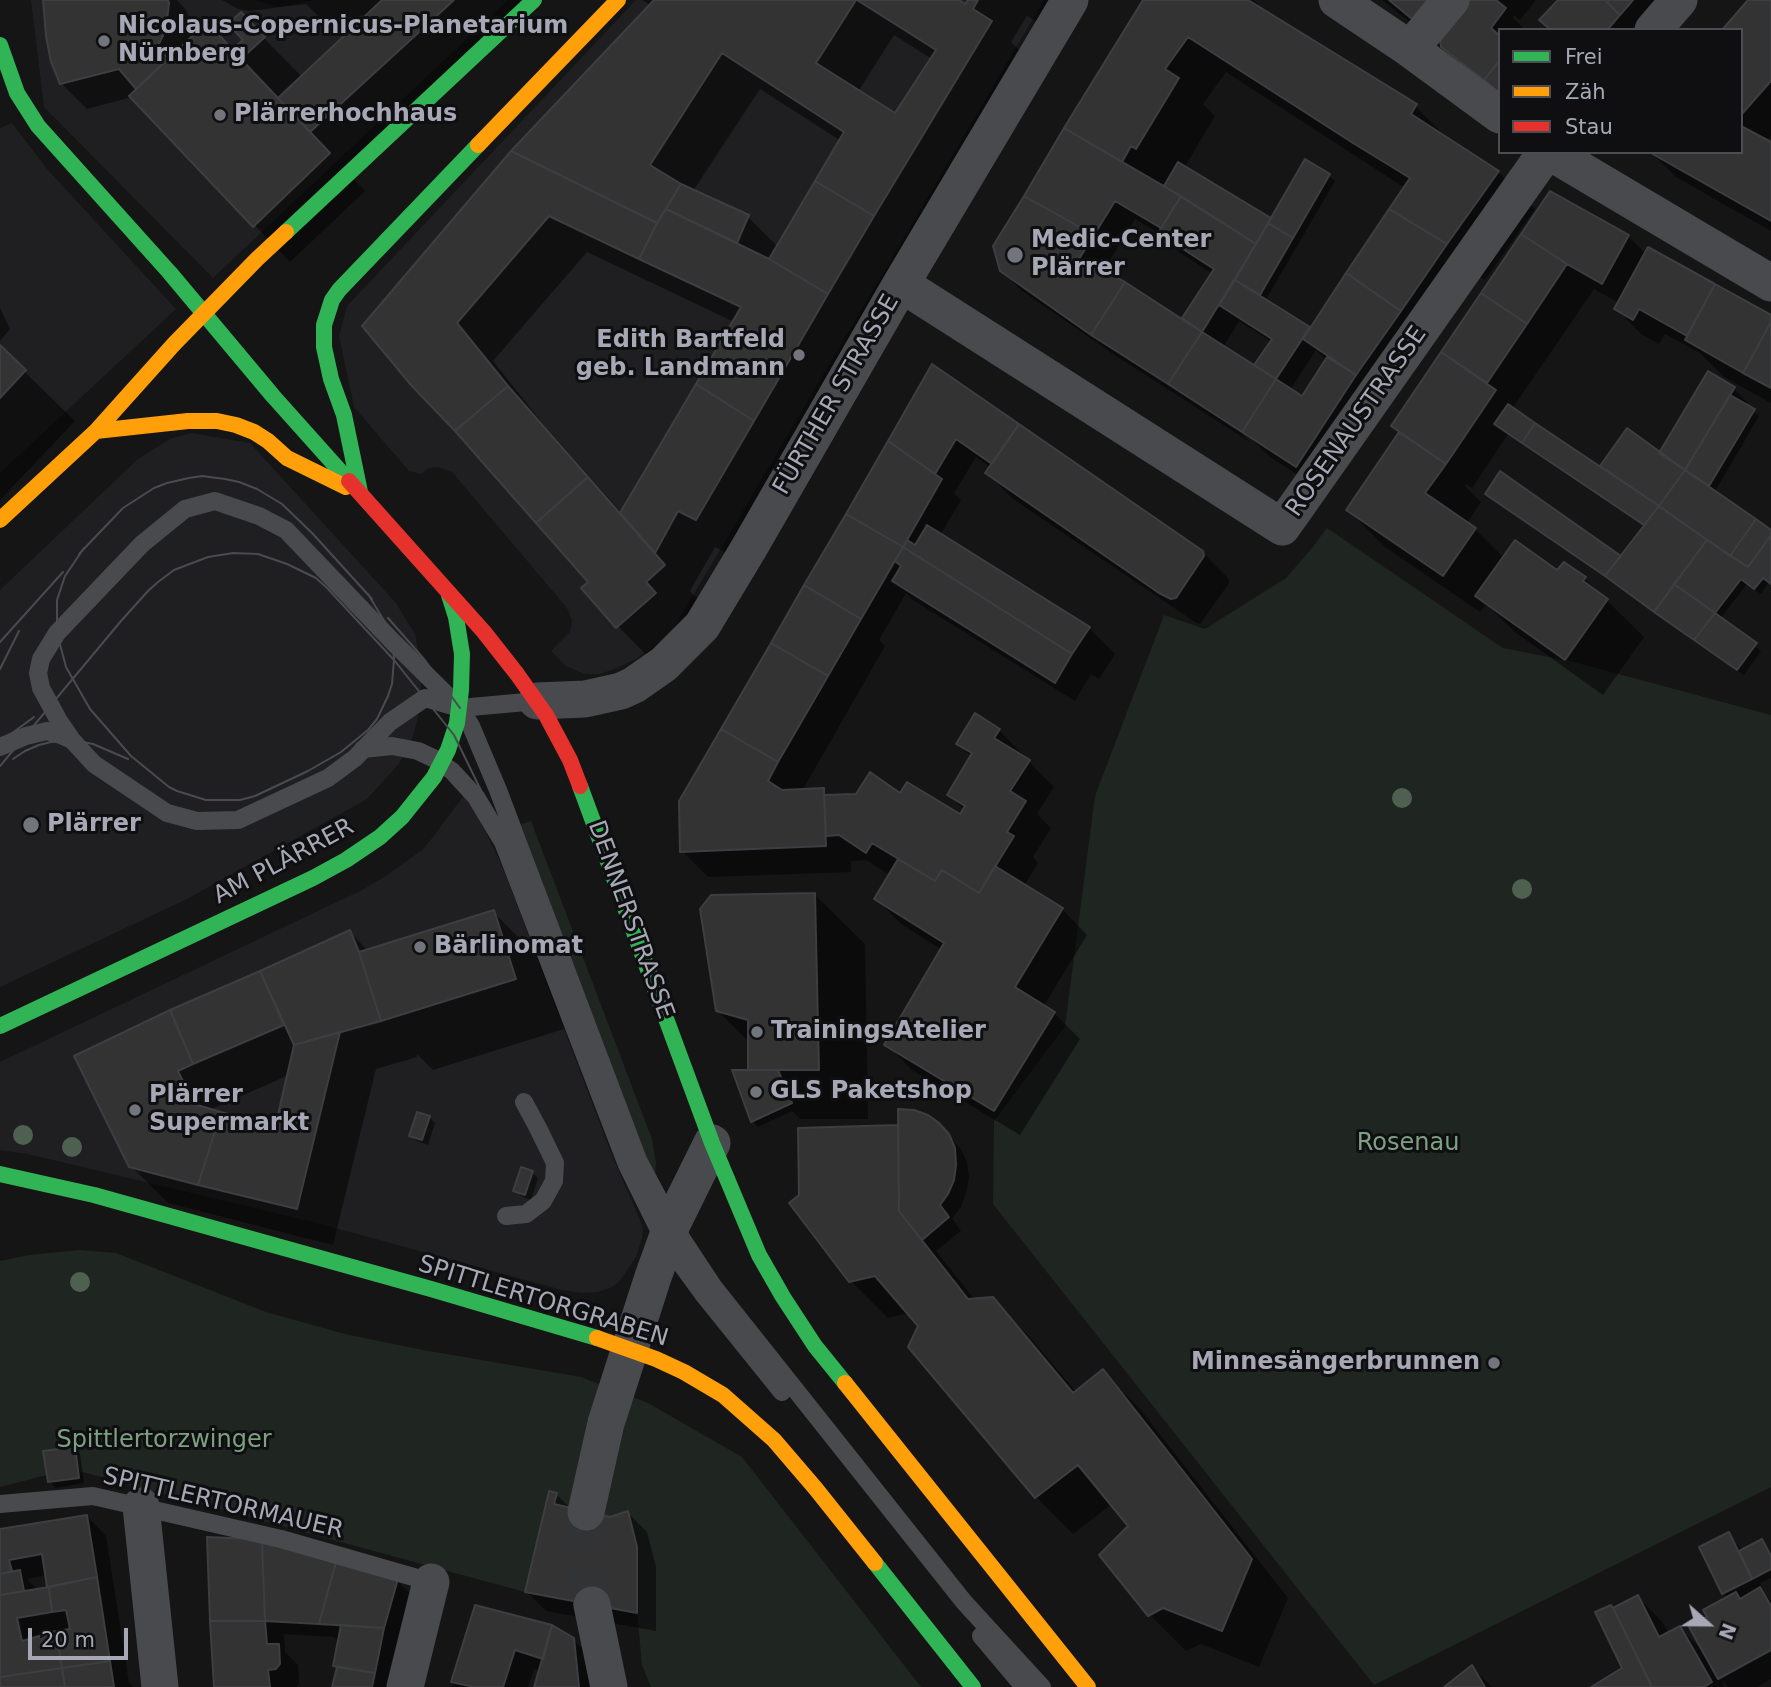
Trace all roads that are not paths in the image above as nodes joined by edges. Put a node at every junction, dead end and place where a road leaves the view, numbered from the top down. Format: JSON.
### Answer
{"nodes":[{"id":1,"x":534,"y":0,"type":"edge"},
{"id":2,"x":618,"y":0,"type":"edge"},
{"id":3,"x":1070,"y":0,"type":"edge"},
{"id":4,"x":1337,"y":0,"type":"edge"},
{"id":5,"x":1451,"y":0,"type":"edge"},
{"id":6,"x":1679,"y":0,"type":"edge"},
{"id":7,"x":1655,"y":28,"type":"edge"},
{"id":8,"x":0,"y":45,"type":"edge"},
{"id":9,"x":1410,"y":49,"type":"junction"},
{"id":10,"x":1498,"y":114,"type":"edge"},
{"id":11,"x":1547,"y":154,"type":"edge"},
{"id":12,"x":1551,"y":154,"type":"edge"},
{"id":13,"x":1771,"y":283,"type":"edge"},
{"id":14,"x":901,"y":284,"type":"junction"},
{"id":15,"x":203,"y":314,"type":"junction"},
{"id":16,"x":96,"y":431,"type":"junction"},
{"id":17,"x":360,"y":494,"type":"junction"},
{"id":18,"x":0,"y":520,"type":"edge"},
{"id":19,"x":448,"y":592,"type":"junction"},
{"id":20,"x":537,"y":701,"type":"junction"},
{"id":21,"x":460,"y":708,"type":"junction"},
{"id":22,"x":72,"y":740,"type":"junction"},
{"id":23,"x":0,"y":747,"type":"edge"},
{"id":24,"x":363,"y":749,"type":"junction"},
{"id":25,"x":442,"y":763,"type":"junction"},
{"id":26,"x":0,"y":1026,"type":"edge"},
{"id":27,"x":524,"y":1102,"type":"dead end"},
{"id":28,"x":712,"y":1143,"type":"junction"},
{"id":29,"x":0,"y":1174,"type":"edge"},
{"id":30,"x":506,"y":1216,"type":"dead end"},
{"id":31,"x":668,"y":1233,"type":"junction"},
{"id":32,"x":629,"y":1349,"type":"junction"},
{"id":33,"x":0,"y":1504,"type":"edge"},
{"id":34,"x":141,"y":1506,"type":"junction"},
{"id":35,"x":586,"y":1511,"type":"tunnel mouth"},
{"id":36,"x":431,"y":1582,"type":"joint"},
{"id":37,"x":594,"y":1615,"type":"tunnel mouth"},
{"id":38,"x":160,"y":1687,"type":"edge"},
{"id":39,"x":405,"y":1687,"type":"edge"},
{"id":40,"x":609,"y":1687,"type":"edge"},
{"id":41,"x":973,"y":1687,"type":"edge"},
{"id":42,"x":1024,"y":1687,"type":"edge"},
{"id":43,"x":1042,"y":1687,"type":"edge"},
{"id":44,"x":1088,"y":1687,"type":"edge"}],
"edges":[{"from":1,"to":15,"type":"main road"},
{"from":2,"to":17,"type":"main road"},
{"from":3,"to":14,"type":"street","name":"FÜRTHER STRASSE"},
{"from":4,"to":9,"type":"street"},
{"from":5,"to":9,"type":"street"},
{"from":6,"to":7,"type":"street"},
{"from":8,"to":15,"type":"main road","name":"AM PLÄRRER"},
{"from":9,"to":10,"type":"street"},
{"from":11,"to":14,"type":"street","name":"ROSENAUSTRASSE"},
{"from":12,"to":13,"type":"street"},
{"from":14,"to":20,"type":"street","name":"FÜRTHER STRASSE"},
{"from":15,"to":16,"type":"main road"},
{"from":15,"to":17,"type":"main road","name":"AM PLÄRRER"},
{"from":16,"to":17,"type":"main road","name":"AM PLÄRRER"},
{"from":16,"to":18,"type":"main road"},
{"from":17,"to":19,"type":"main road","name":"AM PLÄRRER"},
{"from":19,"to":20,"type":"main road","name":"AM PLÄRRER"},
{"from":19,"to":21,"type":"main road","name":"AM PLÄRRER"},
{"from":20,"to":21,"type":"lane"},
{"from":20,"to":28,"type":"main road","name":"DENNERSTRASSE"},
{"from":21,"to":22,"type":"lane"},
{"from":21,"to":24,"type":"lane"},
{"from":21,"to":25,"type":"main road","name":"AM PLÄRRER"},
{"from":21,"to":31,"type":"lane"},
{"from":22,"to":23,"type":"lane"},
{"from":22,"to":24,"type":"lane"},
{"from":24,"to":25,"type":"lane"},
{"from":25,"to":26,"type":"main road","name":"AM PLÄRRER"},
{"from":25,"to":31,"type":"lane"},
{"from":27,"to":30,"type":"lane"},
{"from":28,"to":31,"type":"street"},
{"from":28,"to":44,"type":"main road","name":"DENNERSTRASSE"},
{"from":29,"to":32,"type":"main road","name":"SPITTLERTORGRABEN"},
{"from":31,"to":32,"type":"street"},
{"from":31,"to":42,"type":"lane"},
{"from":31,"to":43,"type":"lane"},
{"from":32,"to":35,"type":"street"},
{"from":32,"to":41,"type":"main road","name":"SPITTLERTORGRABEN"},
{"from":33,"to":34,"type":"lane","name":"SPITTLERTORMAUER"},
{"from":34,"to":36,"type":"lane","name":"SPITTLERTORMAUER"},
{"from":34,"to":38,"type":"street"},
{"from":36,"to":39,"type":"street"},
{"from":37,"to":40,"type":"street"}]}
